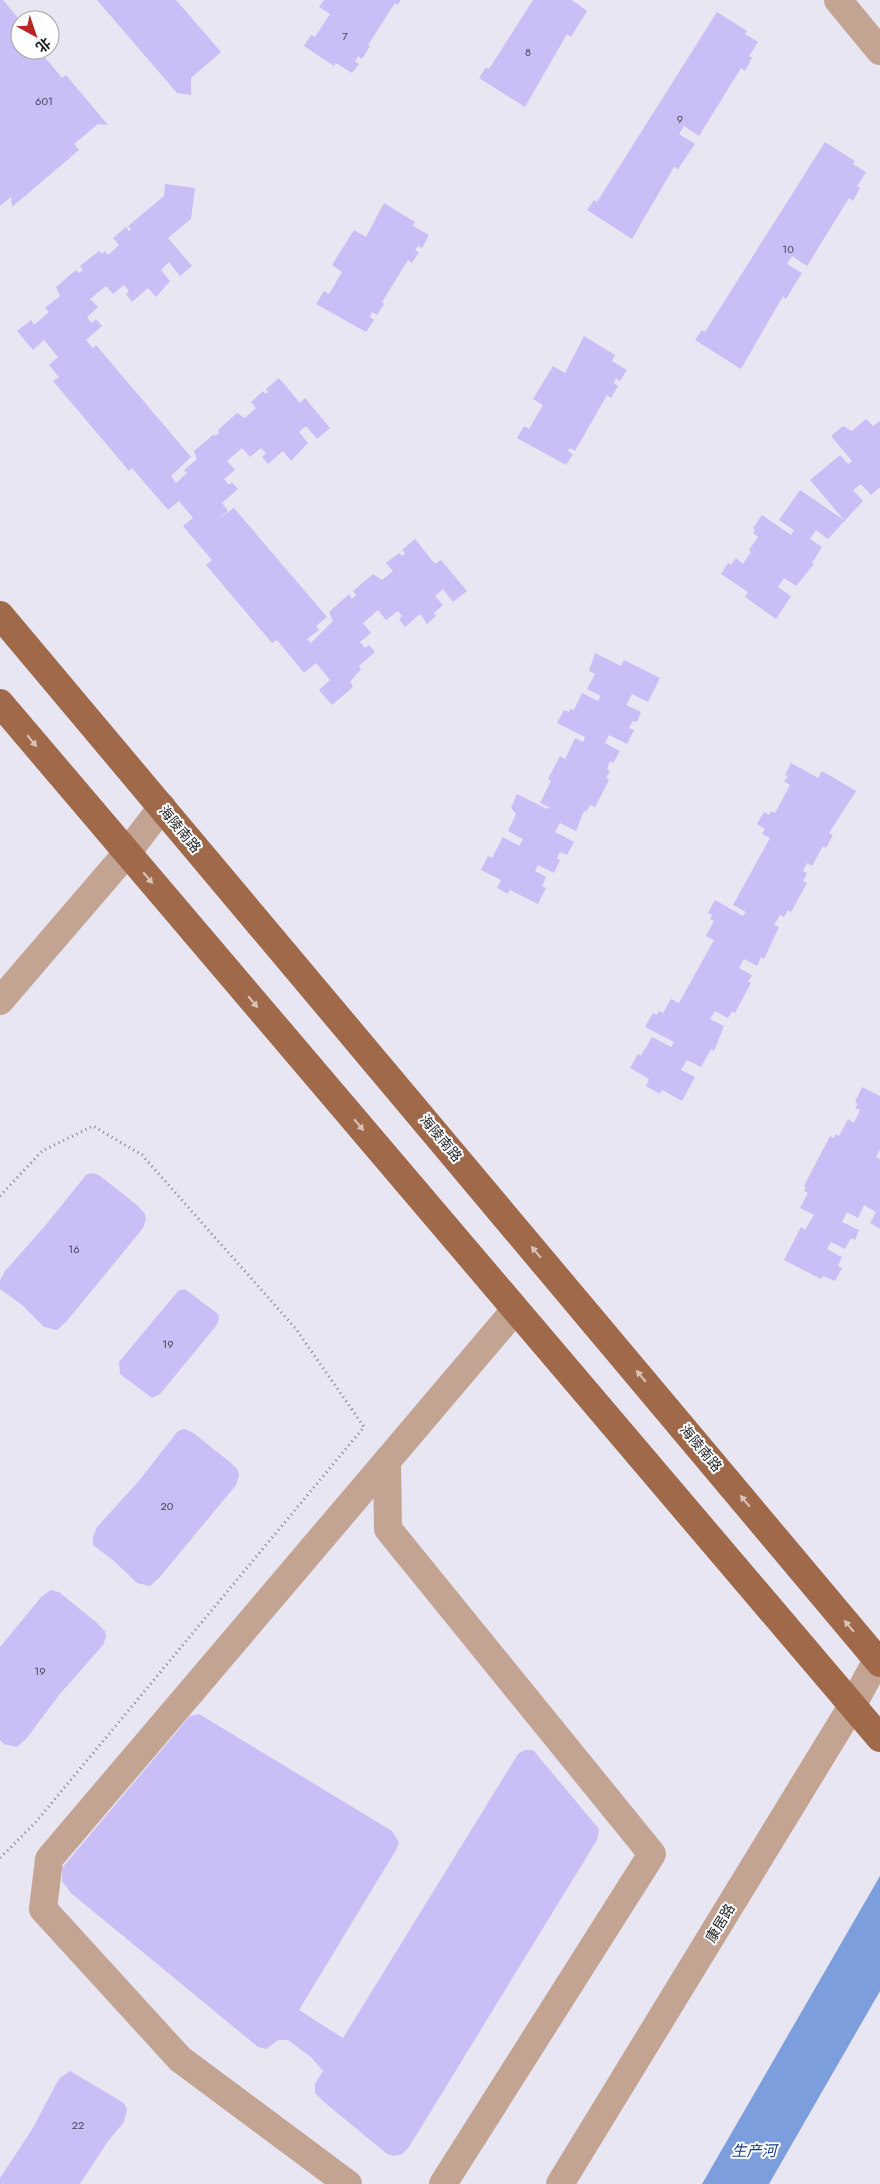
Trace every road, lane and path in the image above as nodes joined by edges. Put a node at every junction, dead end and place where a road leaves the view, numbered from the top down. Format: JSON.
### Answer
{"nodes":[{"id":1,"x":838,"y":0,"type":"edge"},
{"id":2,"x":880,"y":51,"type":"edge"},
{"id":3,"x":0,"y":615,"type":"edge"},
{"id":4,"x":0,"y":703,"type":"edge"},
{"id":5,"x":162,"y":807,"type":"junction"},
{"id":6,"x":127,"y":853,"type":"junction"},
{"id":7,"x":0,"y":1002,"type":"edge"},
{"id":8,"x":0,"y":1196,"type":"edge"},
{"id":9,"x":515,"y":1310,"type":"junction"},
{"id":10,"x":388,"y":1461,"type":"junction"},
{"id":11,"x":879,"y":1661,"type":"edge"},
{"id":12,"x":852,"y":1706,"type":"junction"},
{"id":13,"x":880,"y":1738,"type":"edge"},
{"id":14,"x":0,"y":1858,"type":"edge"},
{"id":15,"x":348,"y":2184,"type":"edge"},
{"id":16,"x":443,"y":2184,"type":"edge"},
{"id":17,"x":560,"y":2184,"type":"edge"}],
"edges":[{"from":1,"to":2,"type":"street"},
{"from":3,"to":5,"type":"main road","name":"海陵南路"},
{"from":4,"to":6,"type":"main road","one_way":true},
{"from":5,"to":6,"type":"street"},
{"from":11,"to":5,"type":"main road","name":"海陵南路","one_way":true},
{"from":6,"to":7,"type":"street"},
{"from":6,"to":9,"type":"main road","one_way":true},
{"from":8,"to":14,"type":"path"},
{"from":9,"to":10,"type":"street"},
{"from":9,"to":12,"type":"main road"},
{"from":10,"to":15,"type":"street"},
{"from":10,"to":16,"type":"street"},
{"from":11,"to":12,"type":"street","name":"康居路"},
{"from":12,"to":13,"type":"main road"},
{"from":12,"to":17,"type":"street","name":"康居路"}]}
